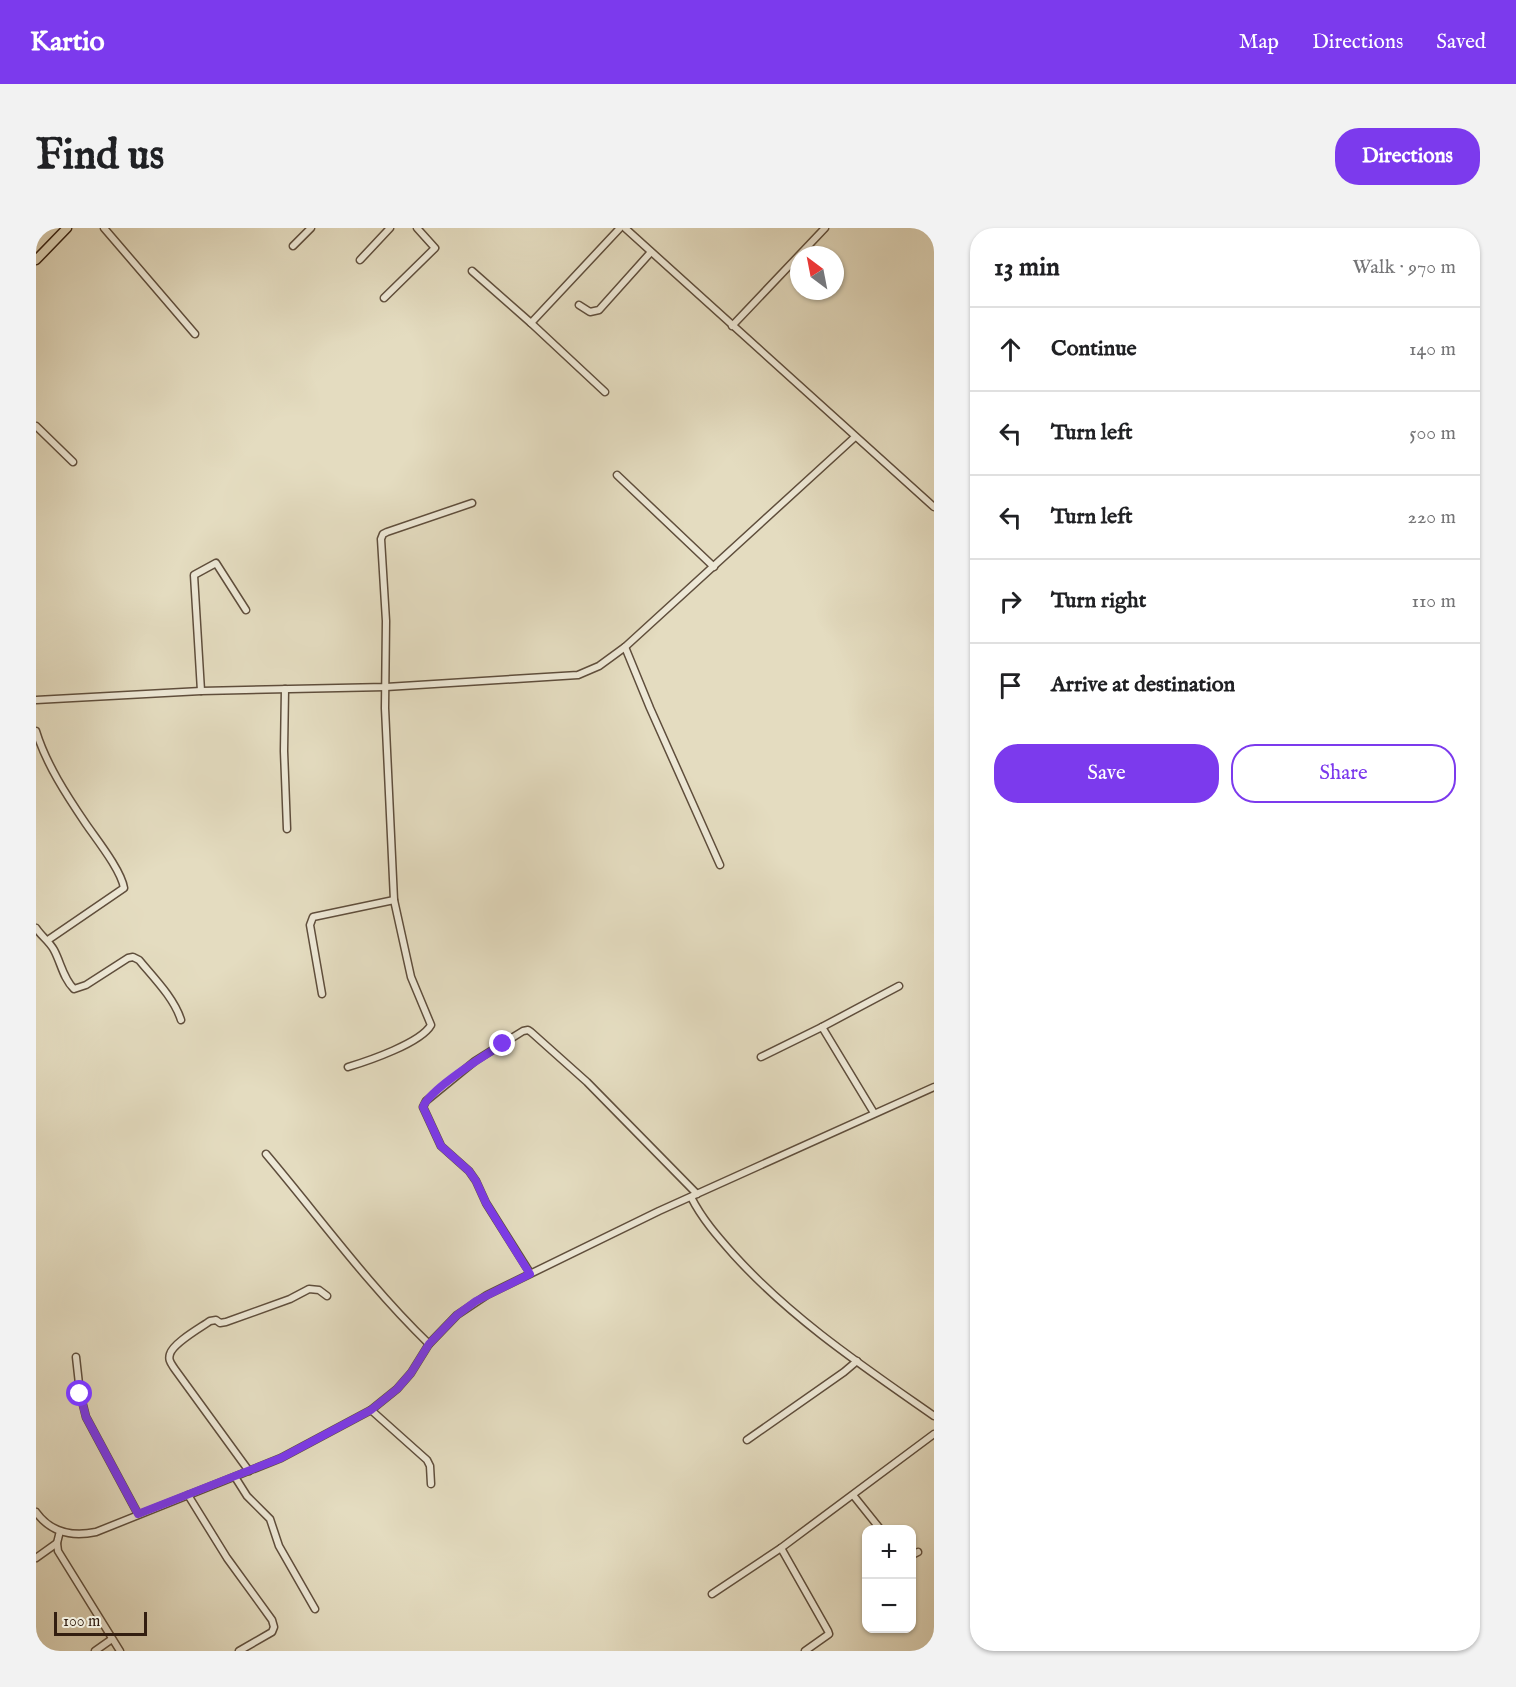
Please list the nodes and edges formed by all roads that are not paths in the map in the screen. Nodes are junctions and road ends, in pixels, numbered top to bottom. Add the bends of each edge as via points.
1 (67, 228) edge
2 (104, 228) edge
3 (311, 228) edge
4 (390, 228) edge
5 (417, 228) edge
6 (620, 228) edge
7 (625, 228) edge
8 (825, 228) edge
9 (293, 246) dead end
10 (651, 252) junction
11 (36, 260) edge
12 (360, 260) dead end
13 (472, 271) dead end
14 (384, 298) dead end
15 (579, 305) dead end
16 (531, 323) junction
17 (732, 326) junction
18 (195, 334) dead end
19 (605, 392) dead end
20 (36, 426) edge
21 (855, 436) junction
22 (73, 462) dead end
23 (616, 475) dead end
24 (472, 503) dead end
25 (934, 507) edge
26 (714, 567) junction
27 (246, 610) dead end
28 (625, 647) junction
29 (386, 687) junction
30 (285, 688) junction
31 (201, 691) junction
32 (36, 700) edge
33 (36, 731) edge
34 (287, 829) dead end
35 (720, 865) dead end
36 (394, 900) junction
37 (36, 928) edge
38 (48, 940) junction
39 (899, 986) dead end
40 (322, 994) dead end
41 (181, 1020) dead end
42 (822, 1027) junction
43 (761, 1057) dead end
44 (348, 1067) dead end
45 (934, 1087) edge
46 (874, 1113) junction
47 (266, 1154) dead end
48 (694, 1195) junction
49 (530, 1274) junction
50 (327, 1296) dead end
51 (429, 1344) junction
52 (76, 1357) dead end
53 (857, 1361) junction
54 (371, 1410) junction
55 (934, 1416) edge
56 (934, 1434) edge
57 (747, 1440) dead end
58 (249, 1471) junction
59 (236, 1477) junction
60 (431, 1484) dead end
61 (853, 1495) junction
62 (188, 1496) junction
63 (36, 1512) edge
64 (138, 1514) junction
65 (877, 1525) edge
66 (60, 1532) junction
67 (57, 1543) junction
68 (781, 1548) junction
69 (36, 1558) edge
70 (712, 1594) dead end
71 (315, 1610) dead end
72 (112, 1639) junction
73 (95, 1651) edge
74 (120, 1651) edge
75 (239, 1651) edge
76 (805, 1651) edge

1 - 11 main road
2 - 18 street
3 - 9 street
4 - 12 street
5 - 14 street via 435,248
6 - 16 street
7 - 10 street
8 - 17 street
10 - 15 street via 600,310 590,312
10 - 17 street
13 - 16 street
16 - 19 street
17 - 21 street
20 - 22 street
21 - 25 street
21 - 26 street
23 - 26 street
24 - 29 street via 382,534
26 - 28 street
27 - 31 street via 216,563 194,575
28 - 29 street via 599,666 578,675
28 - 35 street
29 - 30 street
29 - 36 street
30 - 31 street
30 - 34 street
31 - 32 street
33 - 38 street via 55,773 124,888
36 - 40 street via 313,917 310,925
36 - 44 street via 411,977 431,1025 416,1039
37 - 38 street
38 - 41 street via 74,989 128,958 136,958 173,1003
39 - 42 street
42 - 43 street
42 - 46 street
45 - 46 street
46 - 48 street
47 - 51 street via 375,1287
48 - 49 street
48 - 49 street via 587,1082 531,1032 523,1031 468,1066 423,1107 441,1146 476,1181
48 - 53 street via 703,1218 766,1289
49 - 51 street via 457,1315
50 - 58 street via 309,1289 226,1322 210,1321 179,1342 170,1355 174,1368
51 - 54 street via 397,1389
52 - 64 street via 86,1417
53 - 55 street
53 - 57 street
54 - 58 street
54 - 60 street via 427,1460
56 - 61 street
58 - 59 street
59 - 62 street
59 - 71 street via 247,1496 270,1519 279,1546
61 - 65 street
61 - 68 street
62 - 64 street
62 - 75 street via 272,1620 272,1632
63 - 66 street
64 - 66 street via 82,1535
66 - 67 street
67 - 69 street
67 - 72 street via 58,1551
68 - 70 street
68 - 76 street via 829,1634
72 - 73 street
72 - 74 street

